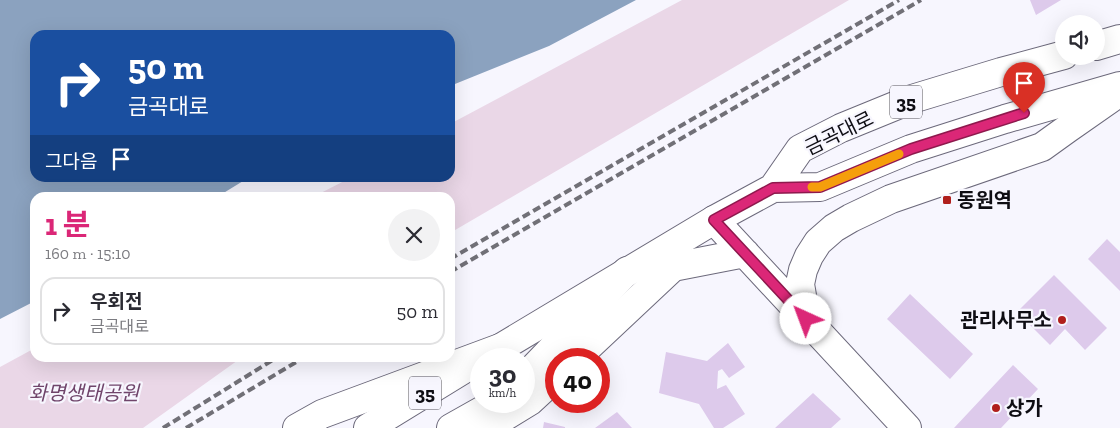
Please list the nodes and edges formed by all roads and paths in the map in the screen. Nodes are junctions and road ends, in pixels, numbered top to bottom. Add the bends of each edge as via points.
1 (1120, 39) edge
2 (1105, 43) edge
3 (1055, 57) edge
4 (1120, 86) edge
5 (1120, 92) edge
6 (773, 188) junction
7 (705, 225) junction
8 (745, 253) junction
9 (673, 267) junction
10 (627, 271) junction
11 (806, 319) junction
12 (499, 348) edge
13 (588, 348) edge
14 (470, 361) edge
15 (470, 365) edge
16 (535, 367) edge
17 (545, 387) edge
18 (478, 413) edge
19 (297, 428) edge
20 (368, 428) edge
21 (452, 428) edge
22 (486, 428) edge
23 (908, 428) edge

1 - 2 main road
3 - 6 main road, 금곡대로 / 35 via 912,99 841,128 800,149
4 - 6 main road, 금곡대로 / 35 via 1005,118 911,149 820,187
5 - 11 main road via 1042,147 892,199 834,228 818,242 803,270 800,284
6 - 7 main road, 금곡대로 / 35
7 - 8 main road
7 - 9 main road, 금곡대로
7 - 10 main road, 금곡대로 / 35
8 - 9 main road
8 - 11 main road
9 - 13 main road, 금곡대로
10 - 12 main road, 금곡대로 / 35
10 - 16 main road
11 - 23 main road
14 - 19 main road via 322,414
15 - 20 main road, 금곡대로 / 35
17 - 22 main road via 530,401
18 - 21 main road

